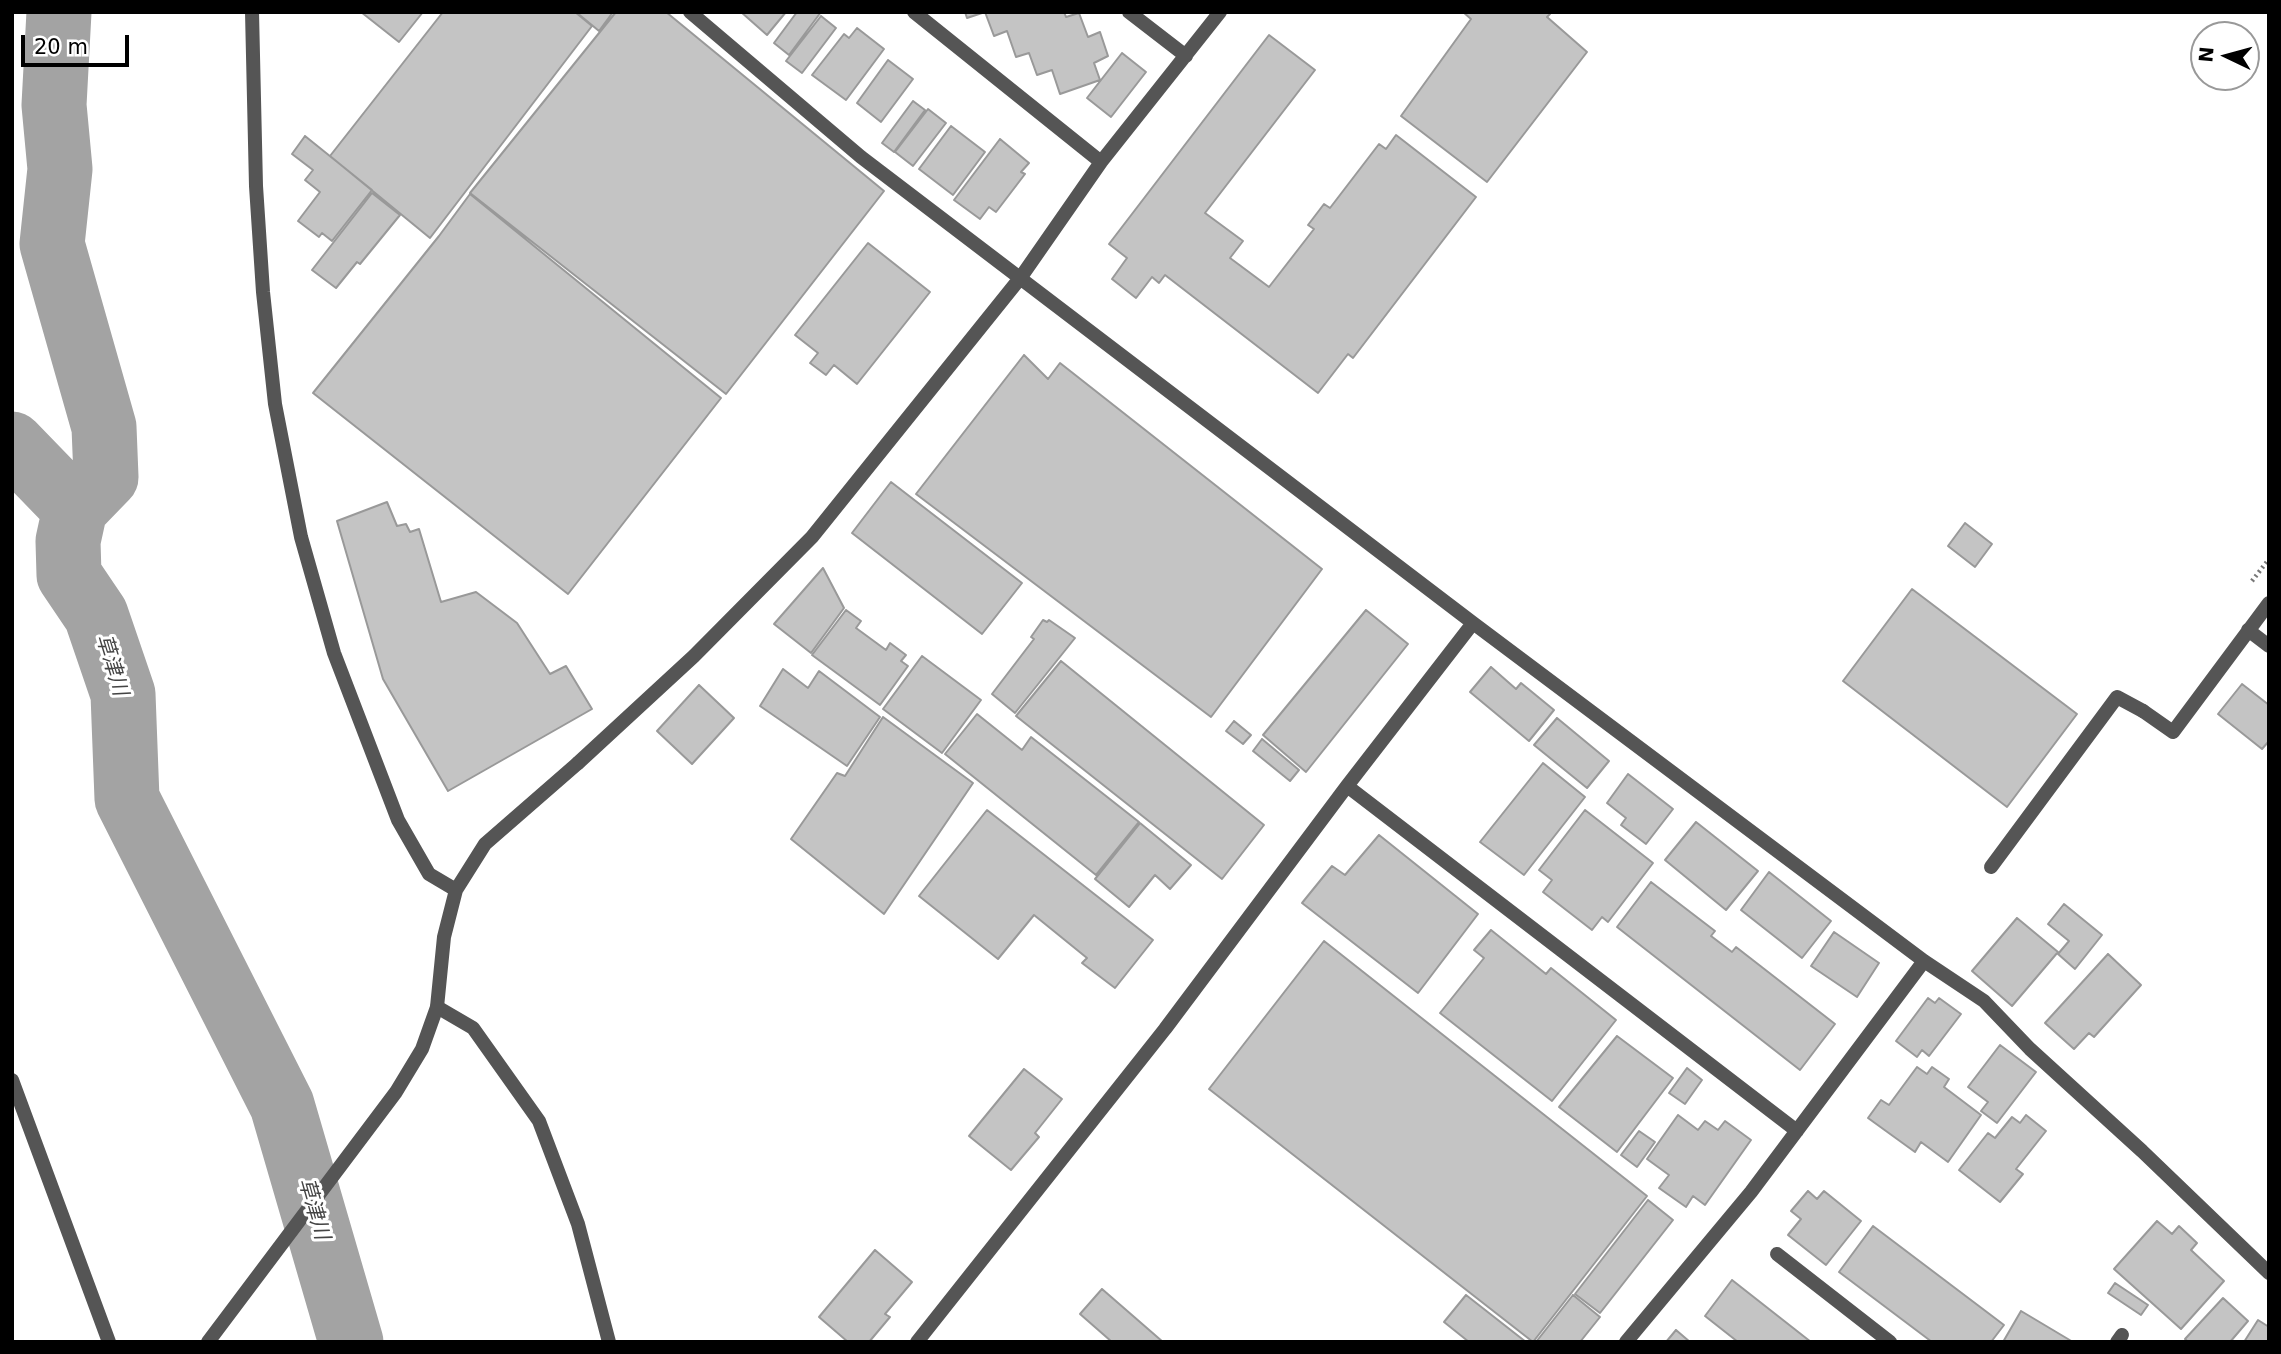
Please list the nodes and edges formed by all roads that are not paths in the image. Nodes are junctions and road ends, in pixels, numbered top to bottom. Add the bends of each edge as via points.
1 (252, 12) edge
2 (690, 12) edge
3 (914, 12) edge
4 (1129, 12) edge
5 (1220, 12) edge
6 (1186, 56) junction
7 (1101, 162) junction
8 (1021, 277) junction
9 (2269, 603) edge
10 (1473, 623) junction
11 (2248, 630) junction
12 (2269, 646) edge
13 (1347, 786) junction
14 (1991, 867) dead end
15 (456, 890) junction
16 (1924, 961) junction
17 (437, 1007) junction
18 (12, 1080) edge
19 (1797, 1131) junction
20 (1777, 1254) dead end
21 (2269, 1273) edge
22 (109, 1342) edge
23 (208, 1342) edge
24 (609, 1342) edge
25 (917, 1342) edge
26 (1626, 1342) edge
27 (1890, 1342) edge

1 - 15 street via 263,292 275,404 301,537 334,653 398,820 429,874
2 - 8 street via 861,157
3 - 7 street
4 - 6 street
5 - 6 street
6 - 7 street
7 - 8 street
8 - 10 street
8 - 15 street via 812,537 694,656 485,844
9 - 11 street
10 - 13 street
10 - 16 street
11 - 12 street
11 - 14 street via 2173,732 2117,697
13 - 19 street
13 - 25 street via 1165,1029
15 - 17 street via 444,937
16 - 19 street
16 - 21 street via 1984,1001
17 - 23 street via 422,1049 396,1092
17 - 24 street via 473,1028 539,1121 578,1224
18 - 22 street
19 - 26 street
20 - 27 street

